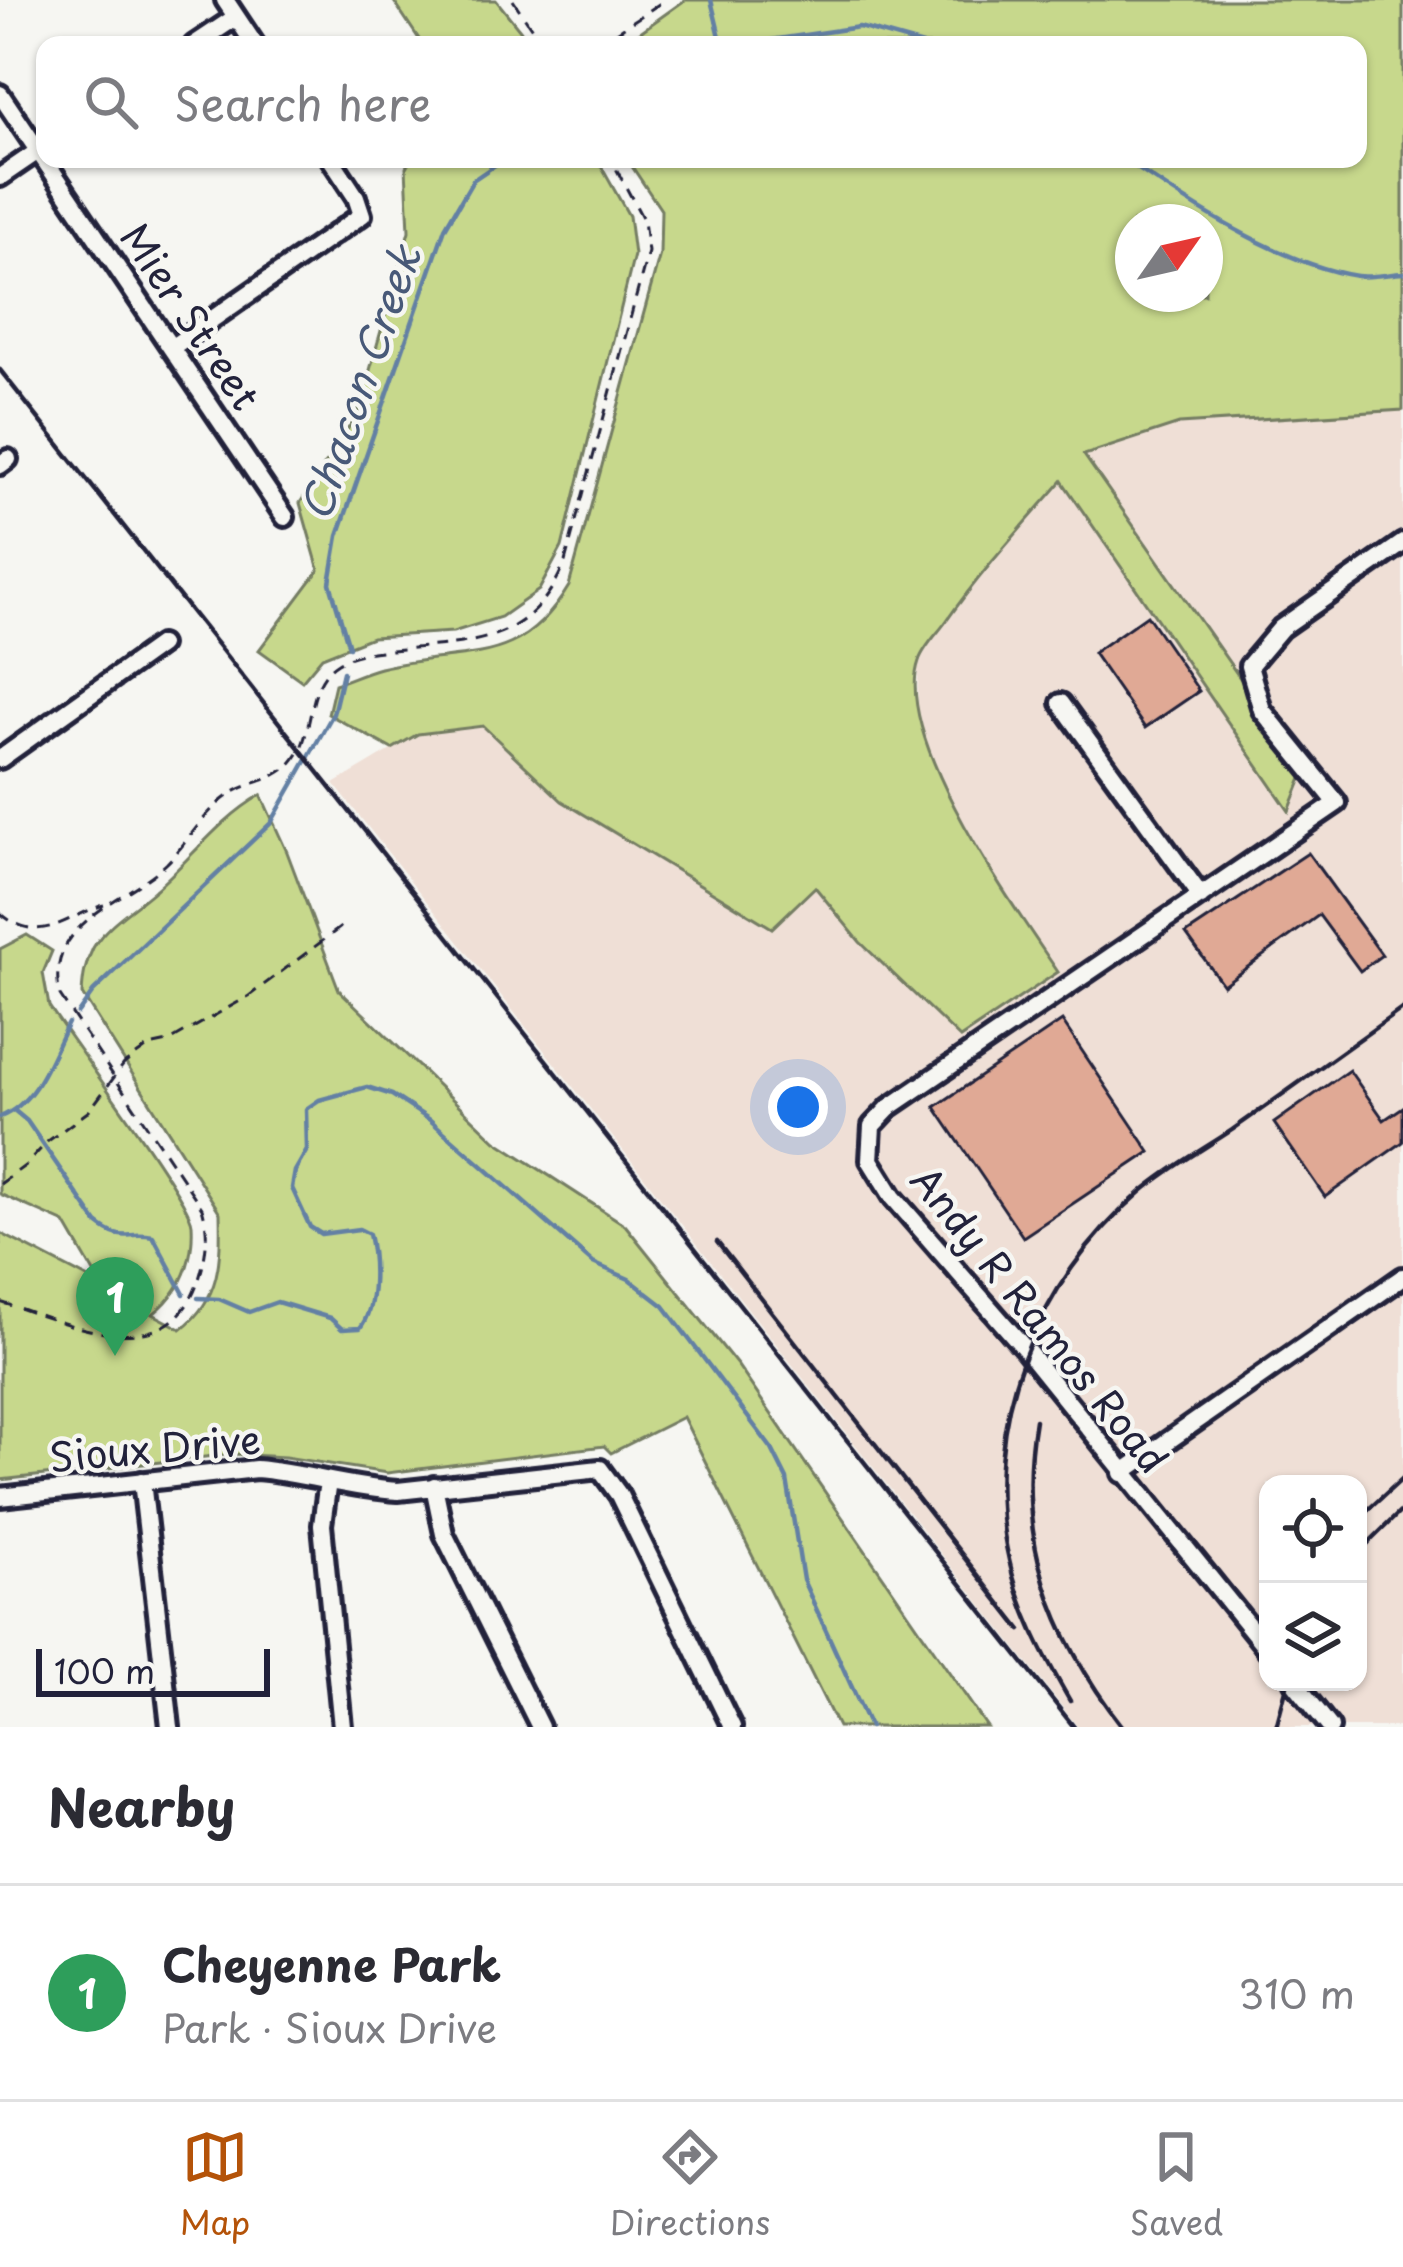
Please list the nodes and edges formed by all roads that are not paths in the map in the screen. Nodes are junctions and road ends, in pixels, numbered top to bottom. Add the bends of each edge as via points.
1 (225, 0) edge
2 (236, 16) junction
3 (207, 36) edge
4 (249, 36) edge
5 (0, 94) edge
6 (36, 141) edge
7 (36, 153) edge
8 (54, 168) edge
9 (337, 168) edge
10 (0, 177) edge
11 (172, 348) junction
12 (285, 517) dead end
13 (1403, 543) edge
14 (160, 645) dead end
15 (1061, 703) dead end
16 (0, 759) edge
17 (1201, 896) junction
18 (1403, 1277) edge
19 (1122, 1473) junction
20 (142, 1481) junction
21 (328, 1481) junction
22 (434, 1486) junction
23 (0, 1497) edge
24 (1259, 1639) edge
25 (1301, 1691) edge
26 (170, 1727) edge
27 (342, 1727) edge
28 (540, 1727) edge
29 (732, 1727) edge
30 (1330, 1727) edge

1 - 2 street
2 - 3 street
2 - 4 street
5 - 6 street, Mier Street
7 - 10 street
8 - 11 street, Mier Street
9 - 11 street via 362,215
11 - 12 street, Mier Street
13 - 17 street, Andy R Ramos Road via 1281,628 1249,666 1262,710 1337,803
14 - 16 street
15 - 17 street
17 - 19 street, Andy R Ramos Road via 872,1126 869,1160 893,1197
18 - 19 street
19 - 24 street, Andy R Ramos Road
20 - 21 street, Sioux Drive via 256,1469
20 - 23 street, Sioux Drive
20 - 26 street
21 - 22 street, Sioux Drive via 398,1491
21 - 27 street via 322,1525
22 - 28 street via 443,1534
22 - 29 street, Sioux Drive via 600,1469
25 - 30 street

